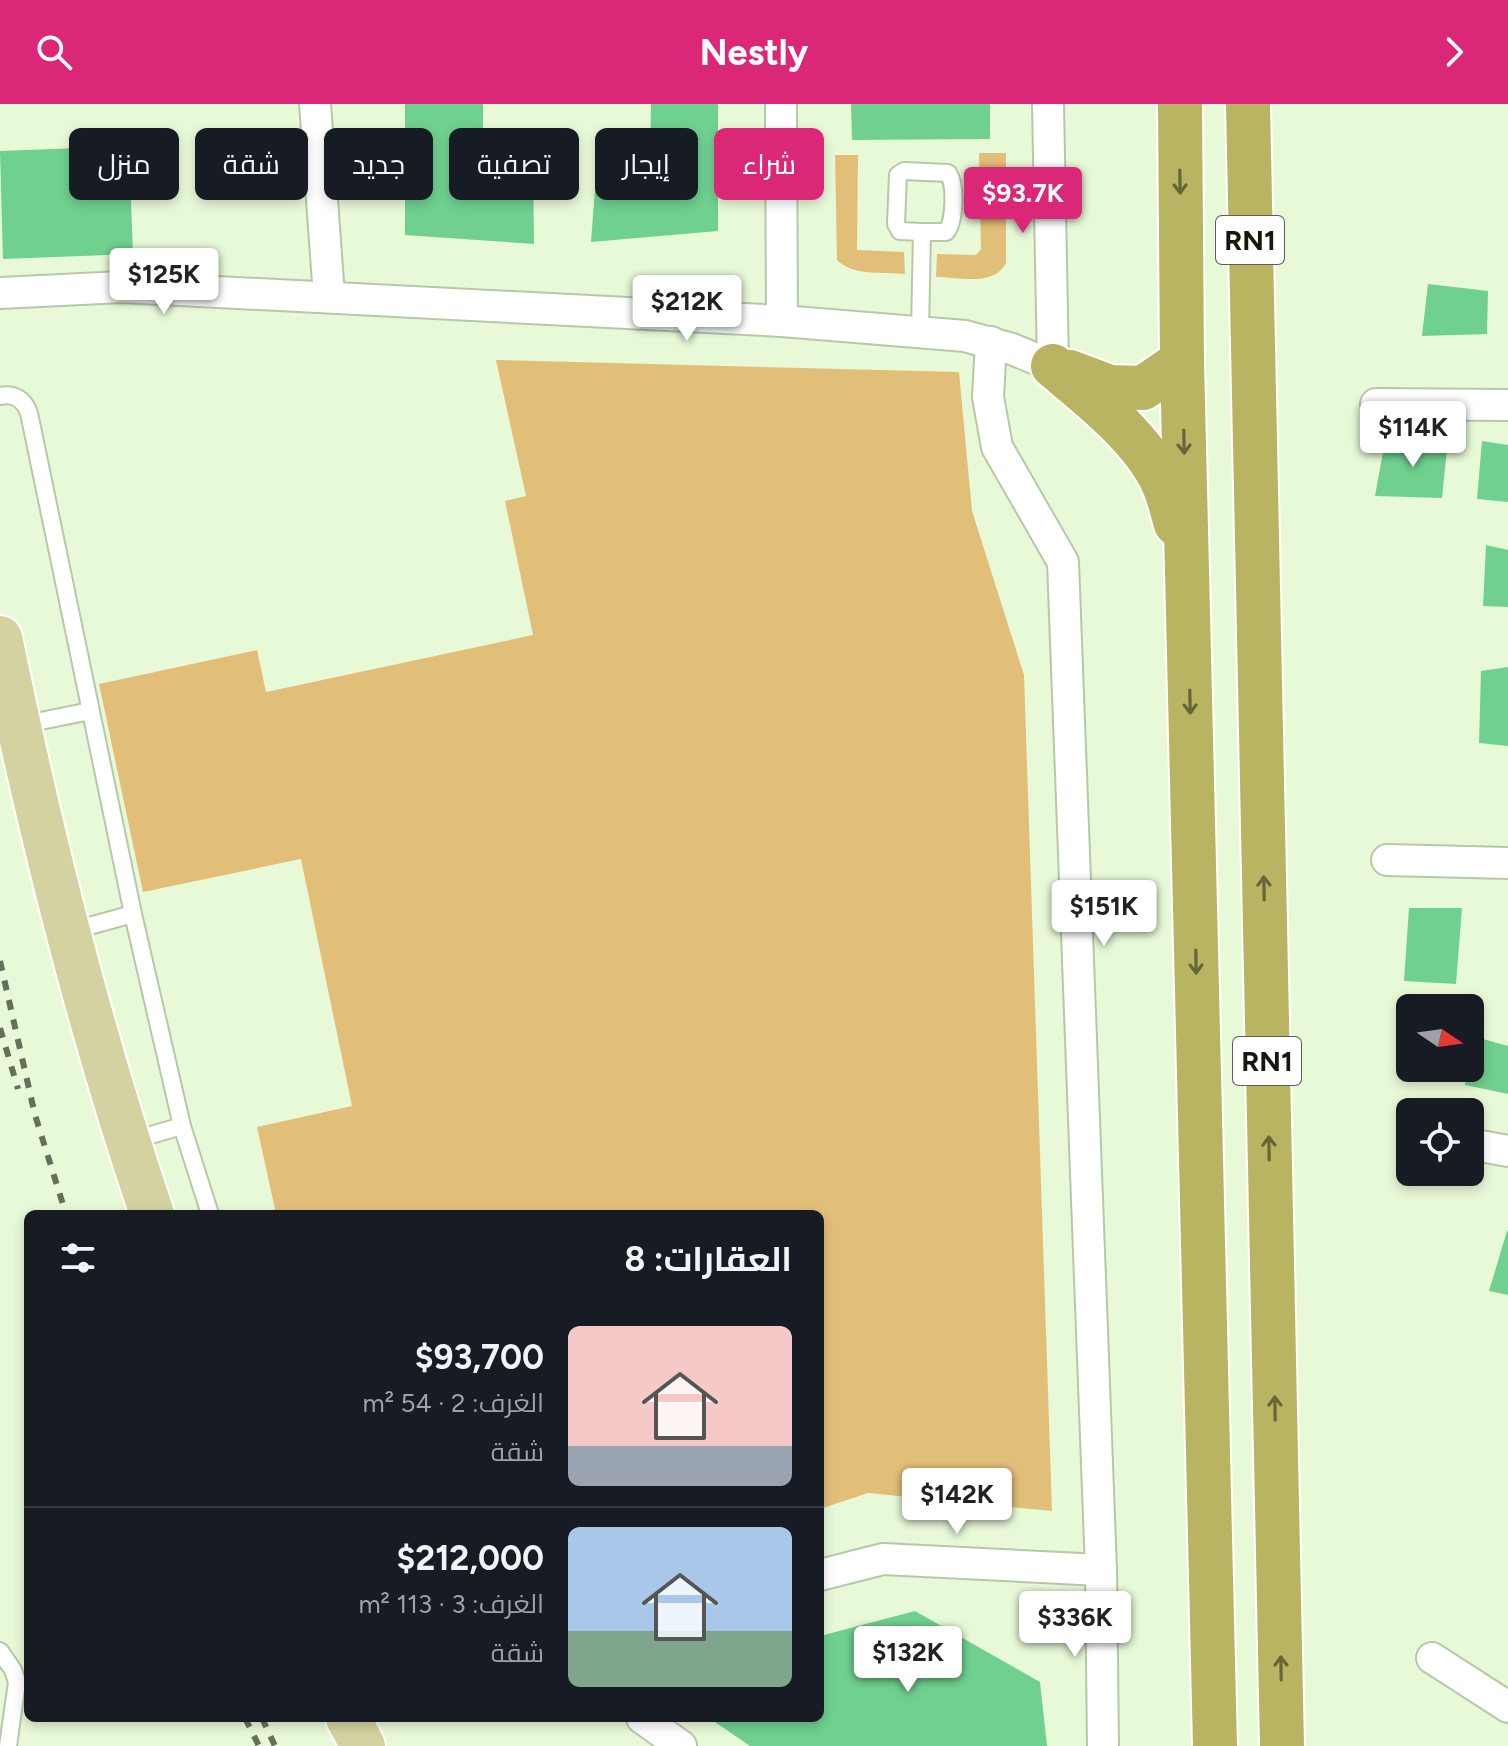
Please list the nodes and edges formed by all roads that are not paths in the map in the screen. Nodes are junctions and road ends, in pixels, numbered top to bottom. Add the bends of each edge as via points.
1 (315, 104) edge
2 (781, 104) edge
3 (1048, 104) edge
4 (1180, 104) edge
5 (1248, 104) edge
6 (1273, 104) edge
7 (922, 232) junction
8 (0, 293) edge
9 (329, 296) junction
10 (782, 321) junction
11 (920, 332) junction
12 (991, 342) junction
13 (1182, 361) junction
14 (1053, 366) junction
15 (1252, 376) junction
16 (0, 396) edge
17 (1376, 404) dead end
18 (1508, 405) edge
19 (1186, 557) junction
20 (0, 638) edge
21 (90, 711) junction
22 (18, 725) junction
23 (1387, 860) dead end
24 (1508, 863) edge
25 (133, 914) junction
26 (67, 931) junction
27 (182, 1126) junction
28 (127, 1142) junction
29 (1484, 1147) edge
30 (1508, 1151) edge
31 (151, 1210) edge
32 (209, 1210) edge
33 (1101, 1570) junction
34 (824, 1574) edge
35 (0, 1651) edge
36 (1432, 1658) dead end
37 (1508, 1707) edge
38 (648, 1722) edge
39 (8, 1746) edge
40 (681, 1746) edge
41 (1103, 1746) edge
42 (1215, 1746) edge
43 (1282, 1746) edge

1 - 9 street
2 - 10 street
3 - 14 street
4 -> 13 highway, RN1
5 - 15 highway, RN1
6 - 15 highway via 1265,298
7 - 7 lane via 946,232 951,225 953,180 948,173 898,175 896,224 900,231
7 - 11 lane
8 - 9 street via 122,287
9 - 10 street
10 - 11 street
11 - 12 street
12 - 14 street
12 - 33 street via 988,397 997,447 1063,562
13 - 14 highway via 1143,388 1110,387
13 -> 19 highway, RN1
14 - 19 highway via 1110,414 1163,481
43 -> 15 highway, RN1
16 - 21 lane via 17,397 29,413
17 - 18 street
19 -> 42 highway, RN1
20 - 22 main road
21 - 22 lane
21 - 25 lane
22 - 26 main road
23 - 24 street
25 - 26 lane
25 - 27 lane
26 - 28 main road
27 - 28 lane
27 - 32 lane
28 - 31 main road
29 - 30 street
33 - 34 street via 883,1559
33 - 41 street
35 - 39 lane via 17,1682
36 - 37 street
38 - 40 street

